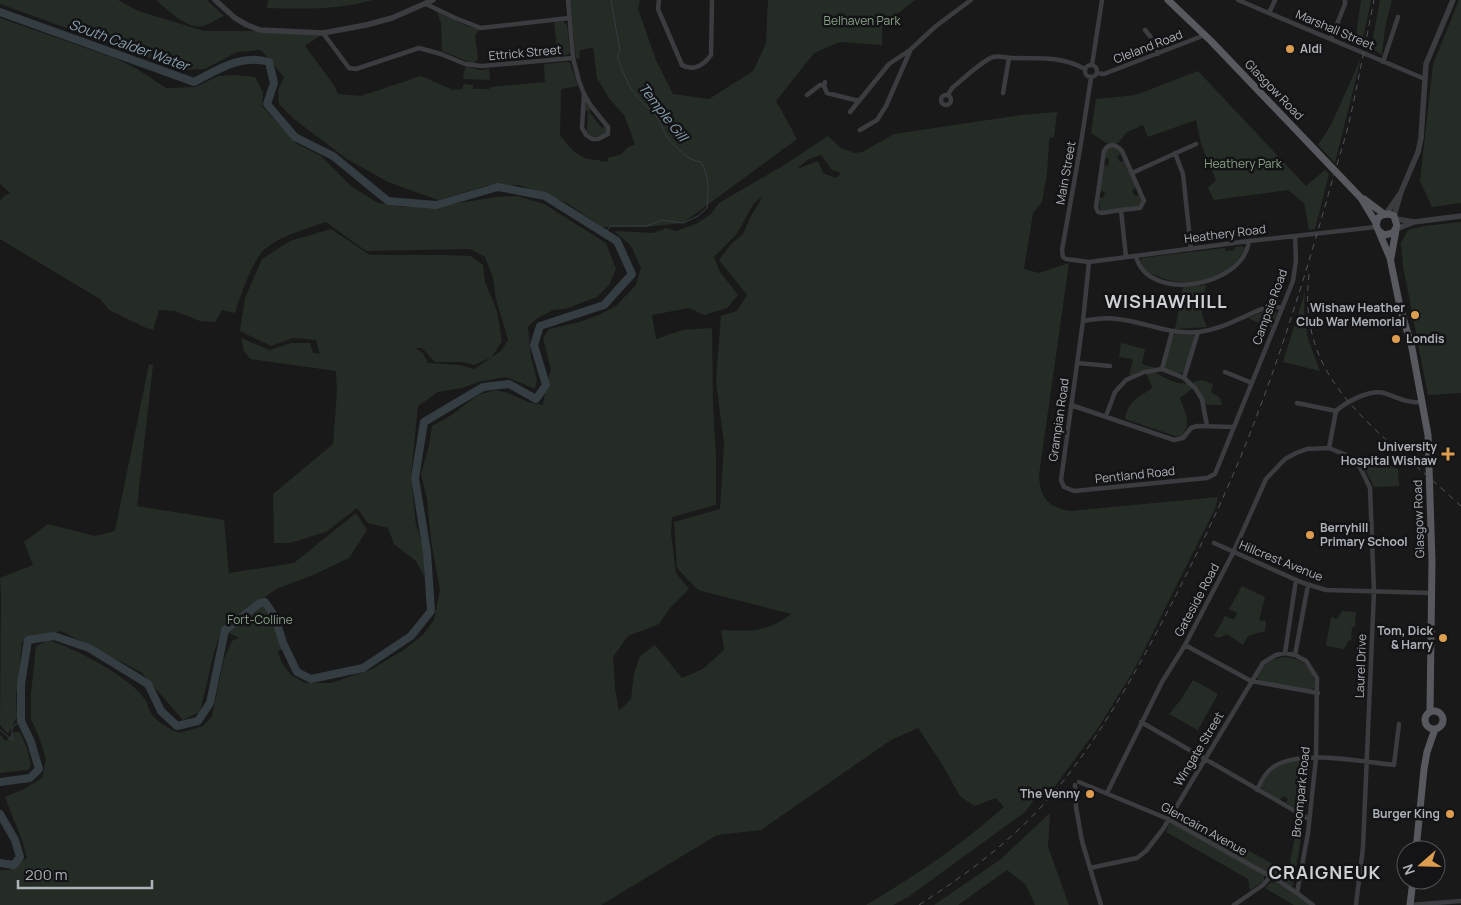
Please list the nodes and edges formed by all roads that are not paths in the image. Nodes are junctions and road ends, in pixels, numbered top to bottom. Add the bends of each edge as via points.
1 (215, 0) edge
2 (433, 0) edge
3 (568, 0) edge
4 (660, 0) edge
5 (712, 0) edge
6 (971, 0) edge
7 (1102, 0) edge
8 (1168, 0) edge
9 (1238, 0) edge
10 (1275, 0) edge
11 (1345, 0) edge
12 (1453, 0) edge
13 (426, 4) junction
14 (1269, 13) junction
15 (1398, 17) dead end
16 (569, 18) junction
17 (1145, 30) dead end
18 (323, 33) junction
19 (1205, 35) junction
20 (1330, 39) junction
21 (910, 50) junction
22 (1158, 54) junction
23 (573, 58) junction
24 (1009, 58) junction
25 (1383, 62) junction
26 (1092, 65) junction
27 (1085, 69) junction
28 (1097, 73) junction
29 (1090, 78) junction
30 (1425, 78) junction
31 (1003, 93) dead end
32 (584, 94) junction
33 (807, 95) dead end
34 (948, 95) dead end
35 (859, 101) junction
36 (850, 112) dead end
37 (860, 130) dead end
38 (1196, 144) dead end
39 (1175, 153) junction
40 (1132, 173) junction
41 (1401, 192) junction
42 (1361, 198) junction
43 (1121, 210) junction
44 (1385, 214) junction
45 (1461, 216) edge
46 (1395, 218) junction
47 (1414, 222) junction
48 (1377, 227) junction
49 (1396, 229) junction
50 (1294, 236) junction
51 (1249, 241) junction
52 (1191, 249) junction
53 (1136, 256) junction
54 (1126, 257) junction
55 (1390, 258) junction
56 (1076, 262) joint
57 (1089, 262) junction
58 (1282, 308) junction
59 (1083, 321) junction
60 (1172, 332) junction
61 (1198, 332) junction
62 (1077, 363) junction
63 (1110, 366) dead end
64 (1162, 369) junction
65 (1225, 372) dead end
66 (1184, 378) junction
67 (1252, 383) junction
68 (1423, 402) junction
69 (1297, 403) dead end
70 (1071, 404) junction
71 (1336, 411) junction
72 (1106, 416) junction
73 (1207, 426) junction
74 (1234, 427) junction
75 (1329, 448) junction
76 (1215, 474) joint
77 (1061, 480) joint
78 (1214, 543) dead end
79 (1233, 553) junction
80 (1296, 580) junction
81 (1308, 585) junction
82 (1374, 592) junction
83 (1432, 593) junction
84 (1185, 645) junction
85 (1285, 653) junction
86 (1295, 655) junction
87 (1251, 681) junction
88 (1318, 694) junction
89 (1433, 711) junction
90 (1141, 722) junction
91 (1399, 724) dead end
92 (1433, 729) junction
93 (1316, 758) junction
94 (1204, 760) junction
95 (1367, 761) junction
96 (1257, 790) junction
97 (1107, 793) junction
98 (1168, 819) junction
99 (1309, 819) junction
100 (1417, 840) edge
101 (1090, 868) junction
102 (1270, 878) junction
103 (1412, 890) edge
104 (1297, 893) junction
105 (1461, 901) edge
106 (1101, 905) edge
107 (1234, 905) edge
108 (1313, 905) edge
109 (1356, 905) edge
110 (1410, 905) edge

1 - 18 street via 235,18 260,30
2 - 13 street
3 - 16 street
4 - 5 street via 658,9 682,66 687,68 698,67 711,55
6 - 21 street
7 - 26 street
8 - 19 main road, Glasgow Road
9 - 14 street, Marshall Street
10 - 14 street
11 - 20 street
12 - 30 street via 1426,64
13 - 16 street via 482,28
13 - 18 street via 366,26
14 - 20 street, Marshall Street
15 - 25 street
16 - 23 street
17 - 22 street
18 - 23 street, Ettrick Street via 349,68 356,69 419,48 465,64 482,66
19 - 22 street, Cleland Road
19 - 42 main road, Glasgow Road
20 - 25 street, Marshall Street
21 - 35 street via 889,64
21 - 37 street via 886,106 877,120
22 - 28 street, Cleland Road via 1104,74
23 - 32 street
24 - 27 street via 1066,61
24 - 31 street
24 - 34 street via 990,58 952,88
25 - 30 street, Marshall Street
26 - 27 street
26 - 28 street
27 - 29 street
28 - 29 street
29 - 56 street, Main Street via 1062,253 1066,259
30 - 41 street via 1422,138 1414,166
32 - 32 street via 583,132 592,139 605,136 608,127
33 - 35 street via 824,83 830,94
35 - 36 street
38 - 39 street
39 - 40 street
39 - 52 street via 1182,174
40 - 43 street via 1143,205
40 - 43 street via 1119,147 1112,144 1106,147 1096,207 1102,213
41 - 44 street
41 - 46 street
42 - 44 main road, Glasgow Road
42 - 48 main road, Glasgow Road
43 - 54 street
44 - 46 main road
44 - 48 main road via 1380,216
45 - 47 street
46 - 47 street
46 - 49 main road
47 - 49 street
48 - 49 main road via 1387,235
48 - 50 street, Heathery Road
48 - 55 main road, Glasgow Road
49 - 55 main road, Glasgow Road
50 - 51 street, Heathery Road
50 - 58 street, Campsie Road via 1296,272
51 - 52 street, Heathery Road
51 - 53 street via 1248,251 1229,271 1210,281 1194,284 1170,283 1150,276 1140,268
52 - 53 street, Heathery Road
53 - 54 street, Heathery Road
54 - 57 street, Heathery Road
55 - 68 main road, Glasgow Road
56 - 57 street, Heathery Road
57 - 59 street, Grampian Road
58 - 61 street via 1264,308
58 - 67 street, Campsie Road
59 - 60 street via 1119,319
59 - 62 street, Grampian Road
60 - 61 street
60 - 64 street
61 - 66 street
62 - 63 street, Grampian Road
62 - 70 street, Grampian Road
64 - 66 street
64 - 72 street via 1126,380 1115,392
65 - 67 street
66 - 73 street via 1199,393
67 - 74 street, Campsie Road
68 - 71 street via 1404,401 1376,392 1365,394
68 - 83 main road, Glasgow Road via 1428,435
69 - 71 street
70 - 72 street
70 - 77 street, Grampian Road
71 - 75 street
72 - 73 street via 1174,440 1183,438 1191,428
73 - 74 street
74 - 76 street, Campsie Road
75 - 79 street, Gateside Road via 1296,453 1274,469 1266,479
75 - 82 street, Laurel Drive via 1346,455 1360,467 1370,488
76 - 77 street, Pentland Road via 1207,478 1074,491 1064,487
78 - 79 street, Hillcrest Avenue
79 - 80 street, Hillcrest Avenue
79 - 84 street, Gateside Road
80 - 81 street, Hillcrest Avenue
80 - 85 street
81 - 82 street, Hillcrest Avenue via 1326,590
81 - 86 street
82 - 83 street, Hillcrest Avenue
82 - 95 street, Laurel Drive
83 - 89 main road, Glasgow Road via 1429,693
84 - 87 street
84 - 90 street, Gateside Road
85 - 86 street
85 - 87 street, Wingate Street via 1262,663
86 - 88 street, Broompark Road via 1313,670
87 - 88 street
87 - 94 street, Wingate Street
88 - 93 street, Broompark Road
89 - 92 main road via 1424,720 1426,726
89 - 92 main road via 1441,714 1443,720 1440,727
90 - 94 street
90 - 97 street, Gateside Road
91 - 95 street via 1394,765
92 - 100 main road via 1424,769
93 - 95 street
93 - 96 street via 1299,758 1271,768
93 - 99 street, Broompark Road
94 - 96 street
94 - 98 street, Wingate Street
95 - 109 street, Laurel Drive via 1363,847
96 - 99 street
97 - 98 street, Glencairn Avenue
97 - 101 street, Glencairn Avenue via 1077,783 1076,807
98 - 101 street, Wingate Street via 1143,855
98 - 102 street, Glencairn Avenue
99 - 104 street, Broompark Road
101 - 106 street
102 - 104 street, Glencairn Avenue
102 - 107 street
103 - 110 main road
104 - 108 street, Glencairn Avenue
105 - 110 street

